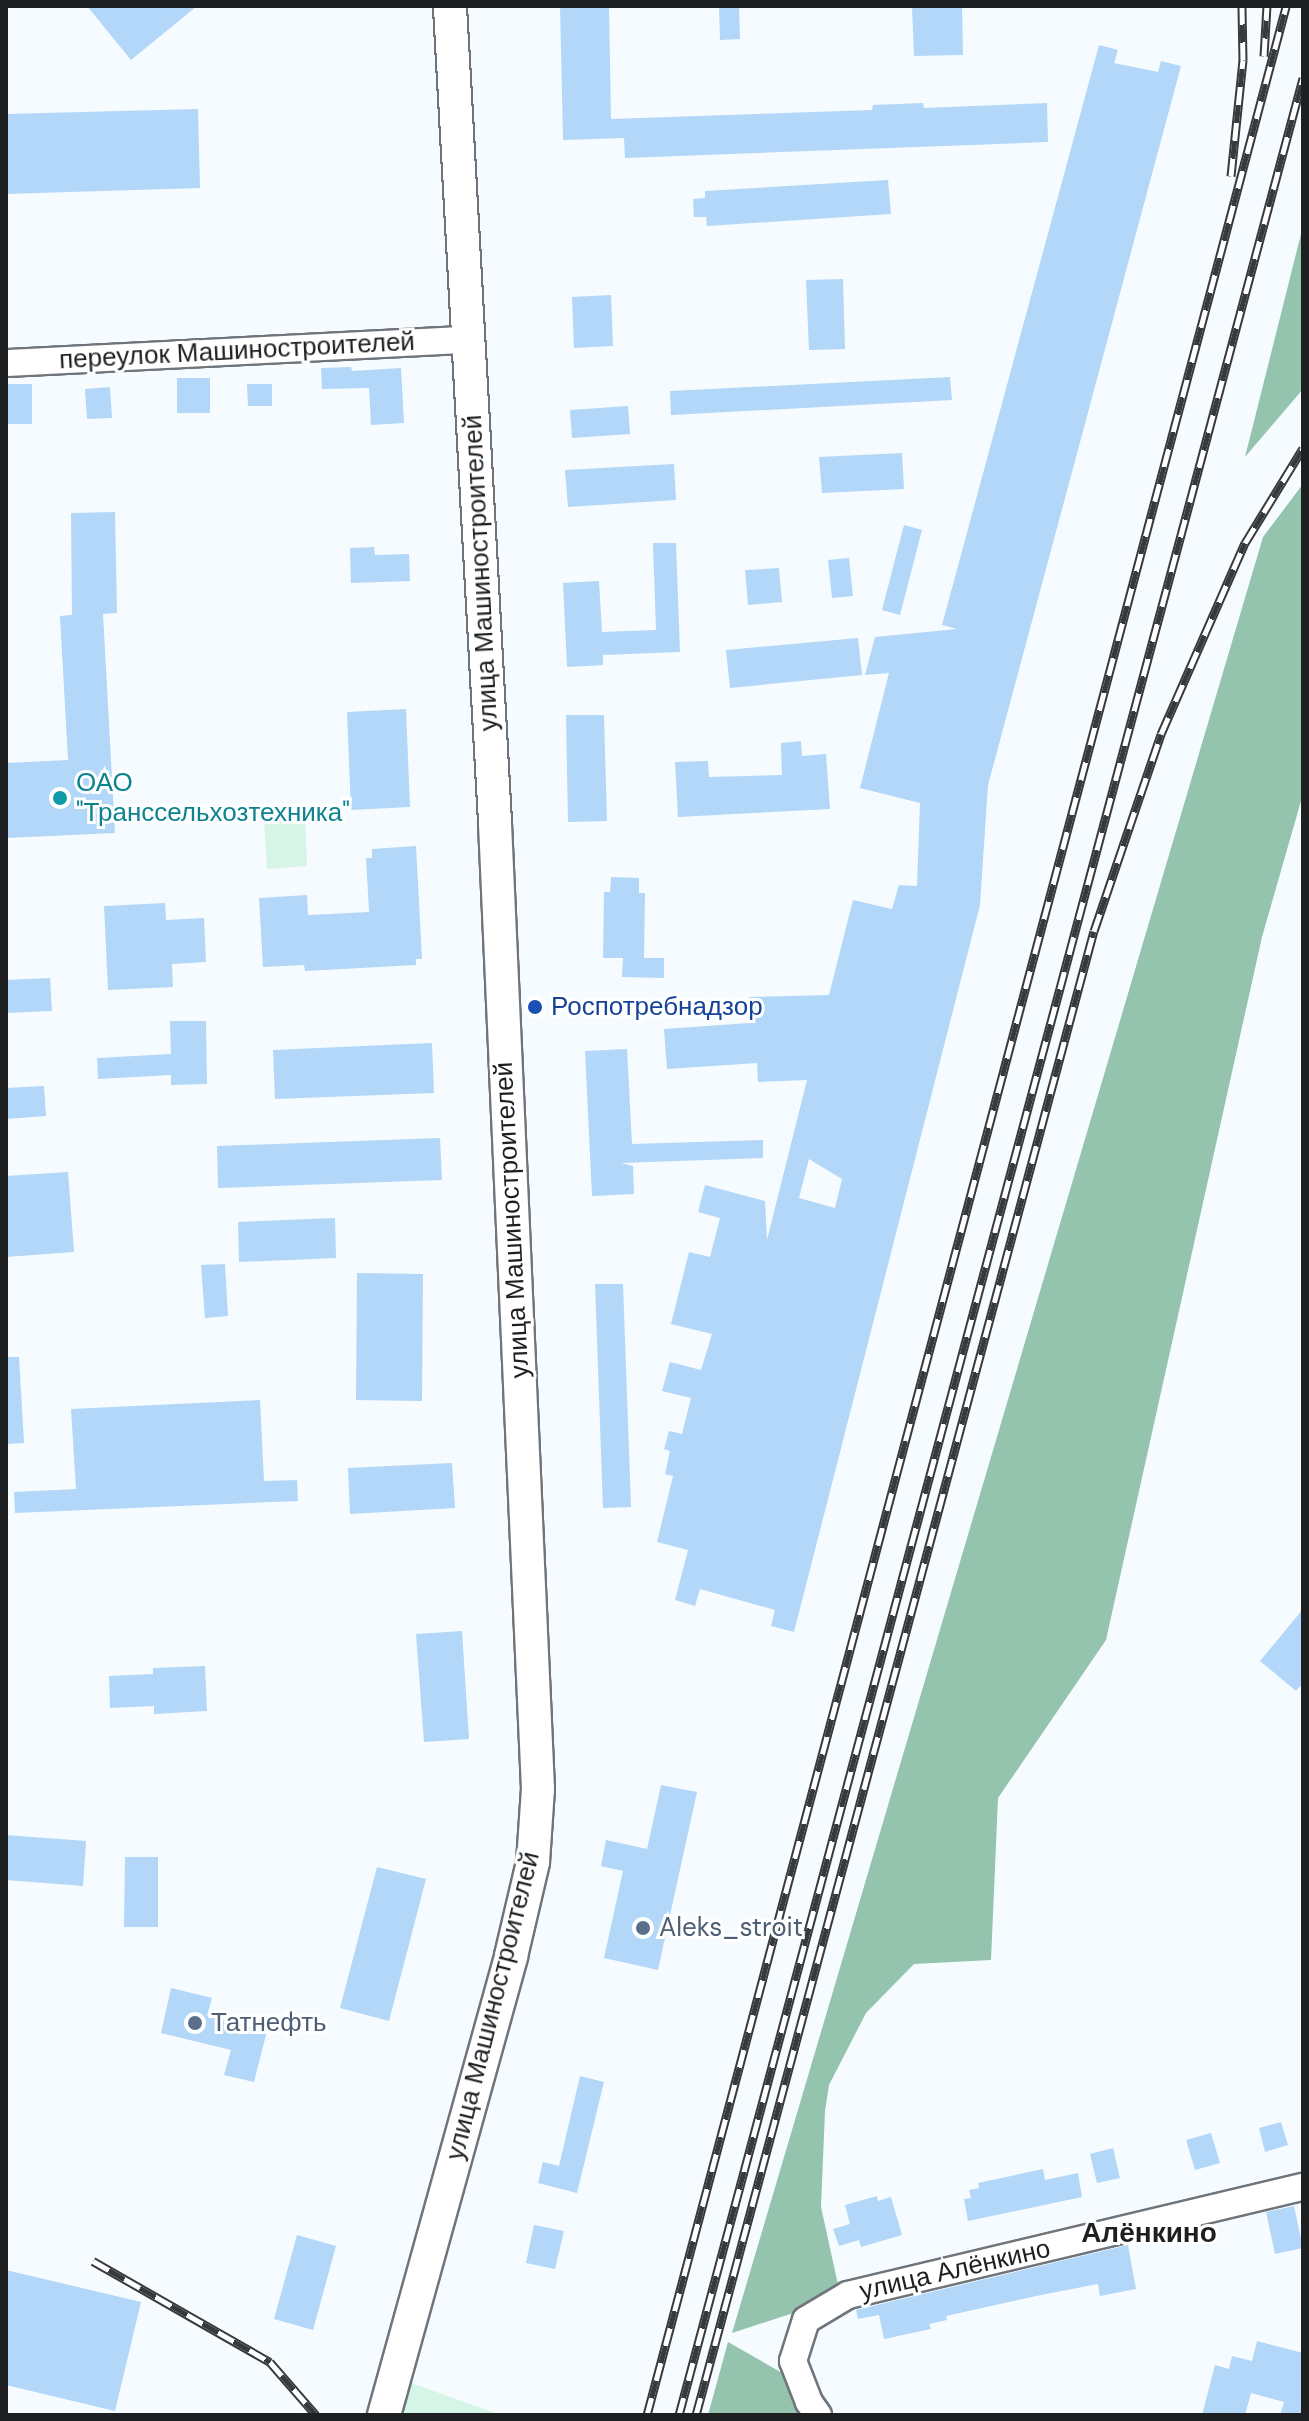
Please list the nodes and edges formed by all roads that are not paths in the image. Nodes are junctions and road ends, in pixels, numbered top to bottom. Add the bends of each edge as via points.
1 (450, 6) edge
2 (468, 340) junction
3 (6, 363) edge
4 (1303, 2187) edge
5 (384, 2415) edge
6 (818, 2415) edge

1 - 2 main road, улица Машиностроителей
2 - 3 street, переулок Машиностроителей
2 - 5 main road, улица Машиностроителей via 538,1789 533,1862 511,1956
4 - 6 street, улица Алёнкино via 848,2295 806,2320 793,2361

